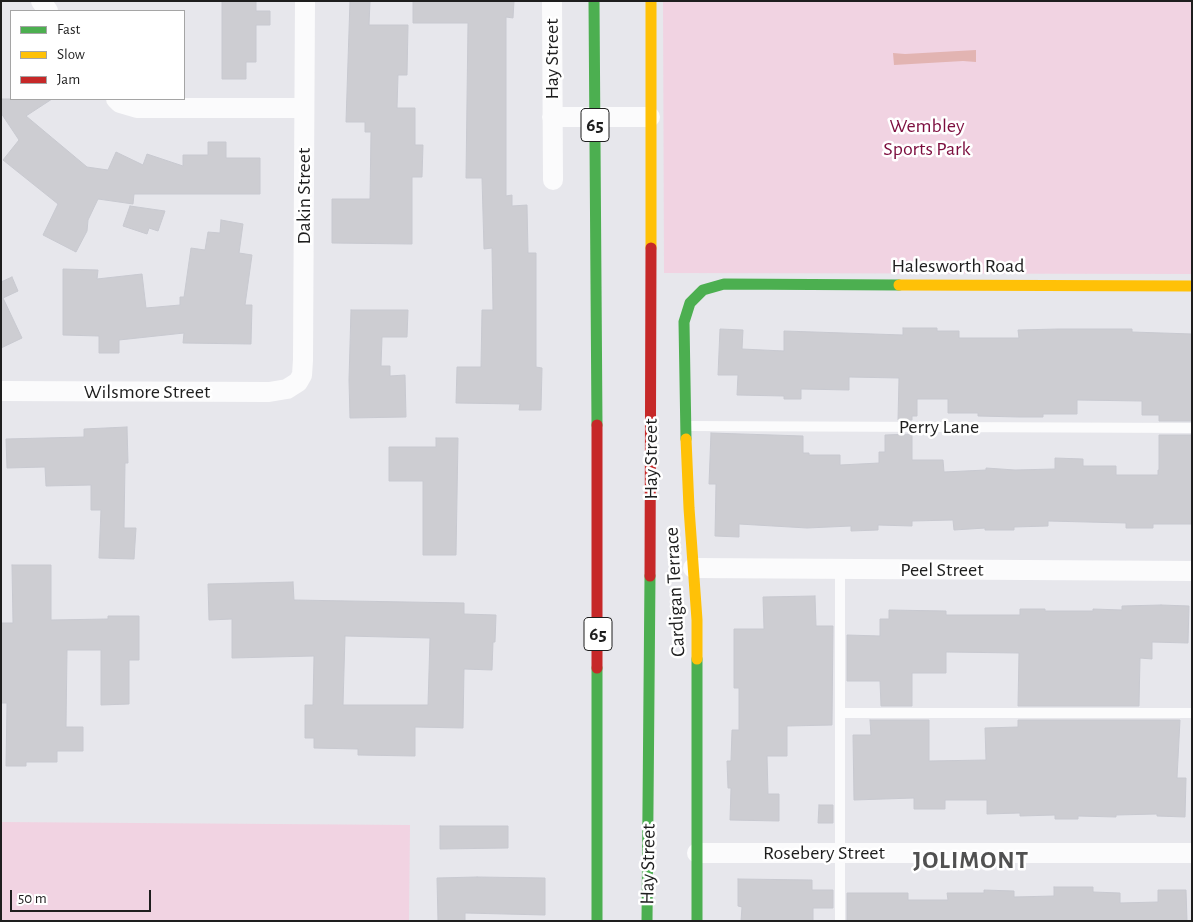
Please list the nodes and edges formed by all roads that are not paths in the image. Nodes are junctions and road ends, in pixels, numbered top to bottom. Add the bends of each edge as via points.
1 (305, 1) edge
2 (552, 1) edge
3 (594, 1) edge
4 (651, 1) edge
5 (117, 100) edge
6 (304, 108) junction
7 (650, 116) junction
8 (552, 117) junction
9 (595, 117) junction
10 (553, 180) dead end
11 (724, 284) joint
12 (1192, 286) edge
13 (292, 387) joint
14 (1, 391) edge
15 (686, 426) junction
16 (1192, 428) edge
17 (693, 568) junction
18 (840, 569) junction
19 (1192, 571) edge
20 (840, 713) junction
21 (1192, 713) edge
22 (697, 853) junction
23 (840, 853) junction
24 (1192, 853) edge
25 (597, 921) edge
26 (647, 921) edge
27 (697, 921) edge
28 (840, 921) edge

1 - 6 street, Dakin Street
2 - 8 street, Hay Street
3 - 9 main road, 65
4 - 7 main road, Hay Street
5 - 6 street via 137,108
6 - 13 street, Dakin Street via 304,360 300,379
7 - 9 street, Hay Street
7 - 26 main road, Hay Street
8 - 9 street, Hay Street
8 - 10 street, Hay Street
9 - 25 main road, 65
11 - 12 main road, Halesworth Road
11 - 15 main road, Cardigan Terrace via 703,290 690,303 684,322
13 - 14 street, Wilsmore Street via 269,392
15 - 16 lane, Perry Lane
15 - 17 main road, Cardigan Terrace
17 - 18 street, Peel Street
17 - 22 main road, Cardigan Terrace via 697,629
18 - 19 street, Peel Street
18 - 20 lane
20 - 21 lane
20 - 23 lane
22 - 23 street, Rosebery Street
22 - 27 main road, Cardigan Terrace
23 - 24 street, Rosebery Street
23 - 28 lane

